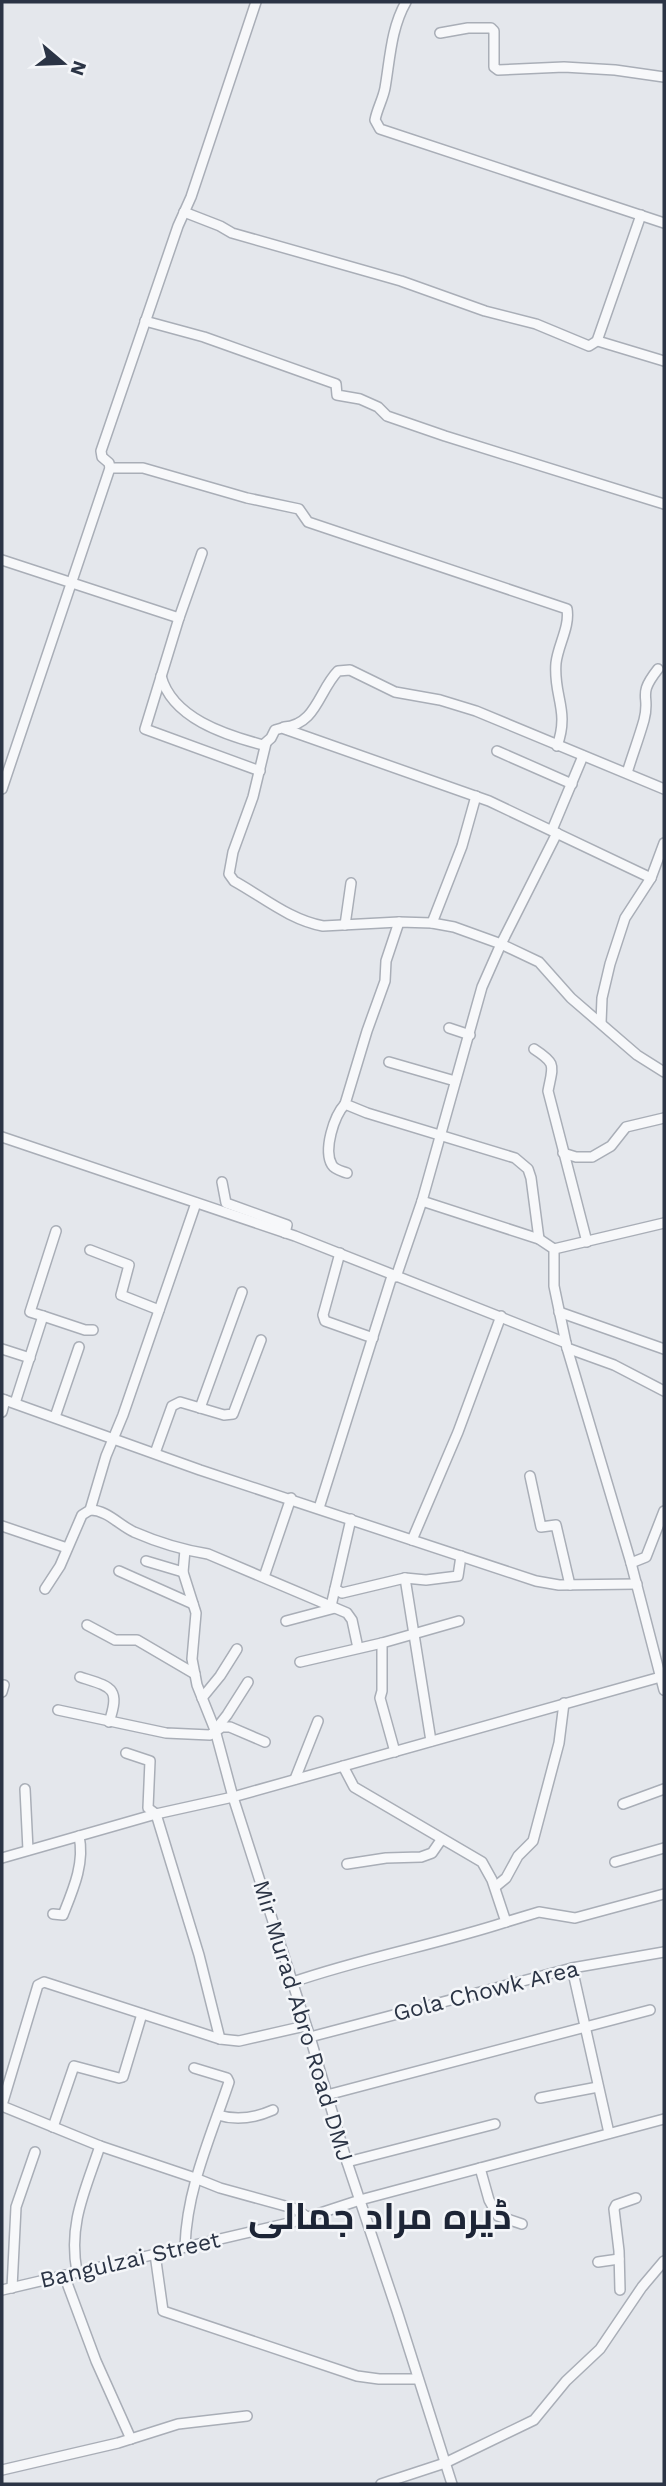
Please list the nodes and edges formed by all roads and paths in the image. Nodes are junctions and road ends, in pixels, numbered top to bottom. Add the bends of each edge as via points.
1 (256, 2) edge
2 (406, 2) edge
3 (439, 33) dead end
4 (664, 77) edge
5 (184, 212) junction
6 (640, 215) junction
7 (664, 223) edge
8 (145, 321) junction
9 (597, 341) junction
10 (664, 361) edge
11 (107, 462) junction
12 (664, 504) edge
13 (202, 553) dead end
14 (2, 560) edge
15 (72, 584) junction
16 (179, 618) junction
17 (658, 669) dead end
18 (161, 676) junction
19 (282, 728) junction
20 (266, 743) junction
21 (557, 746) junction
22 (497, 751) dead end
23 (583, 756) junction
24 (260, 771) junction
25 (626, 773) junction
26 (572, 785) junction
27 (2, 789) edge
28 (664, 789) edge
29 (476, 796) junction
30 (555, 832) junction
31 (664, 843) edge
32 (652, 878) junction
33 (351, 883) dead end
34 (399, 922) junction
35 (432, 923) junction
36 (345, 925) junction
37 (501, 944) junction
38 (601, 1023) junction
39 (449, 1028) dead end
40 (470, 1035) junction
41 (534, 1049) dead end
42 (389, 1062) dead end
43 (664, 1070) edge
44 (455, 1081) junction
45 (345, 1104) junction
46 (664, 1118) edge
47 (441, 1135) junction
48 (2, 1137) edge
49 (563, 1153) junction
50 (347, 1173) dead end
51 (222, 1182) dead end
52 (422, 1201) junction
53 (196, 1203) junction
54 (664, 1223) edge
55 (56, 1231) dead end
56 (285, 1233) junction
57 (539, 1239) junction
58 (587, 1242) junction
59 (554, 1249) junction
60 (90, 1250) dead end
61 (340, 1253) junction
62 (394, 1276) junction
63 (242, 1292) dead end
64 (159, 1310) junction
65 (559, 1312) junction
66 (43, 1316) junction
67 (501, 1316) junction
68 (93, 1330) dead end
69 (373, 1338) junction
70 (261, 1340) dead end
71 (566, 1345) junction
72 (79, 1346) dead end
73 (2, 1349) edge
74 (664, 1349) edge
75 (30, 1358) junction
76 (664, 1391) edge
77 (7, 1401) edge
78 (200, 1408) junction
79 (2, 1412) edge
80 (55, 1417) junction
81 (114, 1438) junction
82 (155, 1453) junction
83 (530, 1476) dead end
84 (291, 1499) junction
85 (319, 1508) junction
86 (90, 1510) junction
87 (664, 1511) edge
88 (351, 1518) junction
89 (2, 1526) edge
90 (412, 1540) junction
91 (67, 1548) junction
92 (185, 1550) junction
93 (461, 1556) junction
94 (146, 1561) dead end
95 (631, 1563) junction
96 (119, 1571) dead end
97 (183, 1572) junction
98 (264, 1577) junction
99 (405, 1578) junction
100 (637, 1584) junction
101 (570, 1586) junction
102 (45, 1589) dead end
103 (335, 1589) junction
104 (193, 1604) junction
105 (333, 1607) junction
106 (286, 1620) dead end
107 (459, 1621) dead end
108 (87, 1625) dead end
109 (415, 1633) junction
110 (382, 1643) junction
111 (358, 1648) junction
112 (237, 1649) dead end
113 (300, 1662) dead end
114 (195, 1674) junction
115 (80, 1676) dead end
116 (662, 1677) edge
117 (248, 1682) dead end
118 (664, 1690) edge
119 (202, 1698) junction
120 (564, 1703) junction
121 (58, 1710) dead end
122 (318, 1721) dead end
123 (109, 1722) junction
124 (215, 1730) junction
125 (431, 1741) junction
126 (265, 1742) dead end
127 (395, 1752) junction
128 (127, 1753) dead end
129 (343, 1766) junction
130 (295, 1779) junction
131 (26, 1789) dead end
132 (664, 1789) edge
133 (233, 1797) junction
134 (623, 1804) dead end
135 (156, 1814) junction
136 (79, 1836) junction
137 (441, 1840) junction
138 (664, 1848) edge
139 (28, 1850) junction
140 (2, 1858) edge
141 (615, 1862) dead end
142 (347, 1864) dead end
143 (495, 1887) junction
144 (664, 1894) edge
145 (53, 1913) dead end
146 (506, 1922) junction
147 (664, 1952) edge
148 (572, 1968) junction
149 (293, 1982) junction
150 (650, 2010) dead end
151 (142, 2014) junction
152 (305, 2026) junction
153 (584, 2027) junction
154 (310, 2037) junction
155 (220, 2039) junction
156 (194, 2068) dead end
157 (598, 2087) junction
158 (327, 2095) junction
159 (540, 2098) dead end
160 (2, 2106) edge
161 (273, 2110) dead end
162 (218, 2115) junction
163 (664, 2119) edge
164 (495, 2124) dead end
165 (53, 2127) junction
166 (609, 2133) junction
167 (100, 2146) junction
168 (35, 2152) dead end
169 (347, 2162) junction
170 (480, 2168) junction
171 (195, 2178) junction
172 (636, 2198) dead end
173 (360, 2200) junction
174 (307, 2217) junction
175 (522, 2224) dead end
176 (185, 2246) junction
177 (155, 2254) junction
178 (619, 2259) junction
179 (664, 2261) edge
180 (598, 2262) dead end
181 (77, 2272) junction
182 (64, 2275) junction
183 (12, 2288) junction
184 (2, 2290) edge
185 (620, 2290) dead end
186 (418, 2379) junction
187 (247, 2416) dead end
188 (131, 2440) junction
189 (445, 2463) junction
190 (2, 2470) edge
191 (381, 2484) edge
192 (452, 2484) edge

1 - 5 street
2 - 6 street via 388,56 375,120 380,129
3 - 4 street via 491,28 494,67 498,69 564,67
5 - 8 street
5 - 9 street via 232,233 391,278 536,324 589,346
6 - 7 street
6 - 9 street
8 - 11 street via 101,451
8 - 12 street via 336,384 337,395 360,399 387,416
9 - 10 street
11 - 15 street
11 - 21 street via 299,509 308,522 567,609 556,662 563,712
13 - 16 street
14 - 15 street
15 - 16 street
15 - 27 street
16 - 18 street
17 - 25 street via 644,692 645,720
18 - 20 street via 172,698 193,717 214,730
18 - 24 street via 145,729
19 - 20 street
19 - 21 street via 304,722 328,681 338,671 350,670 395,692 476,711
19 - 29 street
20 - 24 street
21 - 23 street
22 - 26 street
23 - 25 street
23 - 26 street
24 - 36 street via 229,874 290,916 323,926
25 - 28 street
26 - 30 street
29 - 30 street
29 - 35 street
30 - 32 street
30 - 37 street
31 - 32 street
32 - 38 street via 625,918 607,976
33 - 36 street
34 - 35 street
34 - 36 street
34 - 45 street
35 - 37 street
37 - 38 street via 538,962
37 - 40 street via 482,987
38 - 43 street via 637,1055
39 - 40 street
40 - 44 street
41 - 49 street via 552,1065 548,1091
42 - 44 street
44 - 47 street
45 - 47 street
45 - 50 street via 332,1132 330,1154 335,1169
46 - 49 street via 626,1127 611,1146 592,1157
47 - 52 street
47 - 57 street via 515,1158 528,1169
48 - 53 street
49 - 58 street
51 - 56 street via 226,1203 287,1225
52 - 57 street
52 - 62 street
53 - 56 street
53 - 64 street
54 - 58 street
55 - 66 street via 30,1312
56 - 61 street
57 - 59 street
58 - 59 street
59 - 65 street
60 - 64 street via 129,1265 121,1295
61 - 62 street
61 - 69 street via 323,1315 326,1321
62 - 67 street
62 - 69 street
63 - 78 street
64 - 81 street
65 - 71 street
65 - 74 street
66 - 68 street
66 - 75 street
67 - 71 street
67 - 90 street
69 - 85 street
70 - 78 street via 233,1414
71 - 76 street
71 - 95 street
72 - 80 street
73 - 75 street
75 - 77 street
77 - 79 street
77 - 80 street
78 - 82 street via 180,1402 172,1406
80 - 81 street
81 - 82 street
81 - 86 street
82 - 84 street
83 - 101 street via 541,1527 556,1525
84 - 85 street
84 - 98 street
85 - 88 street
86 - 91 street via 82,1515
86 - 92 street
87 - 95 street via 646,1557
88 - 90 street
88 - 103 street
89 - 91 street
90 - 93 street
91 - 102 street
92 - 97 street
92 - 98 street via 208,1554
93 - 99 street via 458,1576
93 - 101 street via 536,1581
94 - 97 street
95 - 100 street
96 - 104 street
97 - 104 street, Mir Murad Abro Road DMJ
98 - 105 street
99 - 103 street via 342,1593
99 - 109 street
100 - 101 street
100 - 116 street
103 - 105 street
104 - 114 street, Mir Murad Abro Road DMJ
105 - 106 street
105 - 111 street via 352,1620
107 - 109 street
108 - 114 street via 115,1640 137,1640
109 - 110 street
109 - 125 street
110 - 111 street
110 - 127 street via 380,1698
111 - 113 street
112 - 119 street
114 - 119 street, Mir Murad Abro Road DMJ
115 - 123 street via 112,1692 115,1699
116 - 118 street
116 - 120 street
117 - 124 street
119 - 124 street, Mir Murad Abro Road DMJ
120 - 125 street
120 - 143 street via 559,1743 533,1841
121 - 123 street
122 - 130 street
123 - 124 street via 166,1733 210,1735
124 - 126 street via 230,1727
124 - 133 street, Mir Murad Abro Road DMJ
125 - 127 street
127 - 129 street
128 - 135 street via 150,1761 148,1808
129 - 130 street
129 - 137 street via 354,1787
130 - 133 street
131 - 139 street
132 - 134 street
133 - 135 street
133 - 149 street, Mir Murad Abro Road DMJ
135 - 136 street
135 - 155 street
136 - 139 street
136 - 145 street via 78,1876 63,1915
137 - 142 street via 432,1853 421,1857
137 - 143 street via 482,1862
138 - 141 street
139 - 140 street
143 - 146 street
144 - 146 street via 575,1918 539,1912
146 - 149 street
147 - 148 street, Gola Chowk Area
148 - 153 street
148 - 154 street, Gola Chowk Area
149 - 152 street, Mir Murad Abro Road DMJ
150 - 153 street
151 - 155 street
151 - 160 street via 44,1982 38,1985
151 - 165 street via 123,2077 74,2066
152 - 154 street, Mir Murad Abro Road DMJ
152 - 155 street via 239,2041
153 - 157 street
153 - 158 street
154 - 158 street, Mir Murad Abro Road DMJ
156 - 162 street via 229,2080
157 - 159 street
157 - 166 street
158 - 169 street, Mir Murad Abro Road DMJ
160 - 165 street
161 - 162 street via 245,2118
162 - 171 street
163 - 166 street, Bangulzai Street
164 - 169 street
165 - 167 street
166 - 170 street, Bangulzai Street
167 - 171 street
167 - 181 street via 74,2230
168 - 183 street via 16,2207
169 - 173 street, Mir Murad Abro Road DMJ
170 - 173 street, Bangulzai Street
170 - 175 street via 498,2216
171 - 174 street via 296,2209
171 - 176 street
172 - 178 street via 614,2206
173 - 174 street, Bangulzai Street
173 - 186 street, Mir Murad Abro Road DMJ
174 - 176 street, Bangulzai Street
176 - 177 street, Bangulzai Street
177 - 181 street, Bangulzai Street
177 - 186 street via 163,2311 357,2376
178 - 180 street
178 - 185 street
179 - 189 street via 600,2349 534,2420
181 - 182 street, Bangulzai Street
182 - 183 street, Bangulzai Street
182 - 188 street
183 - 184 street, Bangulzai Street
186 - 189 street, Mir Murad Abro Road DMJ
187 - 188 street via 178,2424
188 - 190 street
189 - 191 street
189 - 192 street, Mir Murad Abro Road DMJ

